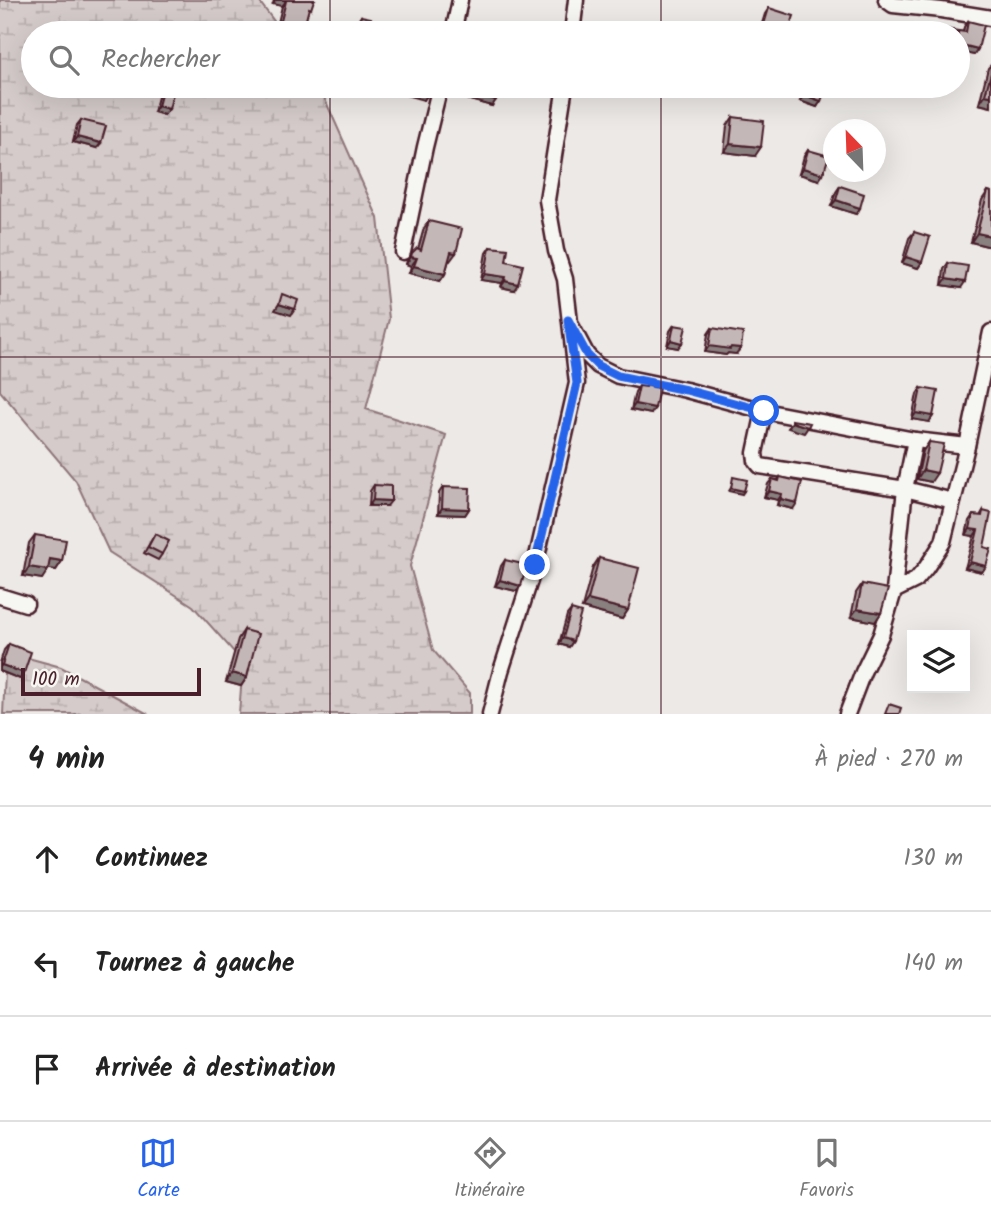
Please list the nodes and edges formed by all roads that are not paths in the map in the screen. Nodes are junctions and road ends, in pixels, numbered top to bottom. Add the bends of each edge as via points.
1 (460, 0) edge
2 (576, 0) edge
3 (886, 0) edge
4 (991, 18) edge
5 (456, 21) edge
6 (573, 21) edge
7 (437, 98) edge
8 (563, 98) edge
9 (403, 252) dead end
10 (568, 320) junction
11 (991, 332) edge
12 (764, 411) junction
13 (915, 440) junction
14 (967, 446) junction
15 (905, 489) junction
16 (953, 501) junction
17 (894, 591) junction
18 (0, 596) edge
19 (26, 604) dead end
20 (489, 714) edge
21 (847, 714) edge

1 - 5 street
2 - 6 street
3 - 4 street via 893,5
7 - 9 street
8 - 10 street via 547,200 565,279
10 - 12 street via 587,355 618,376
10 - 20 street via 577,383 535,565
11 - 14 street
12 - 13 street
12 - 15 street via 755,453 760,466
13 - 14 street
13 - 15 street
14 - 16 street
15 - 16 street
15 - 17 street
16 - 17 street via 936,553 916,580
17 - 21 street via 881,635
18 - 19 street

